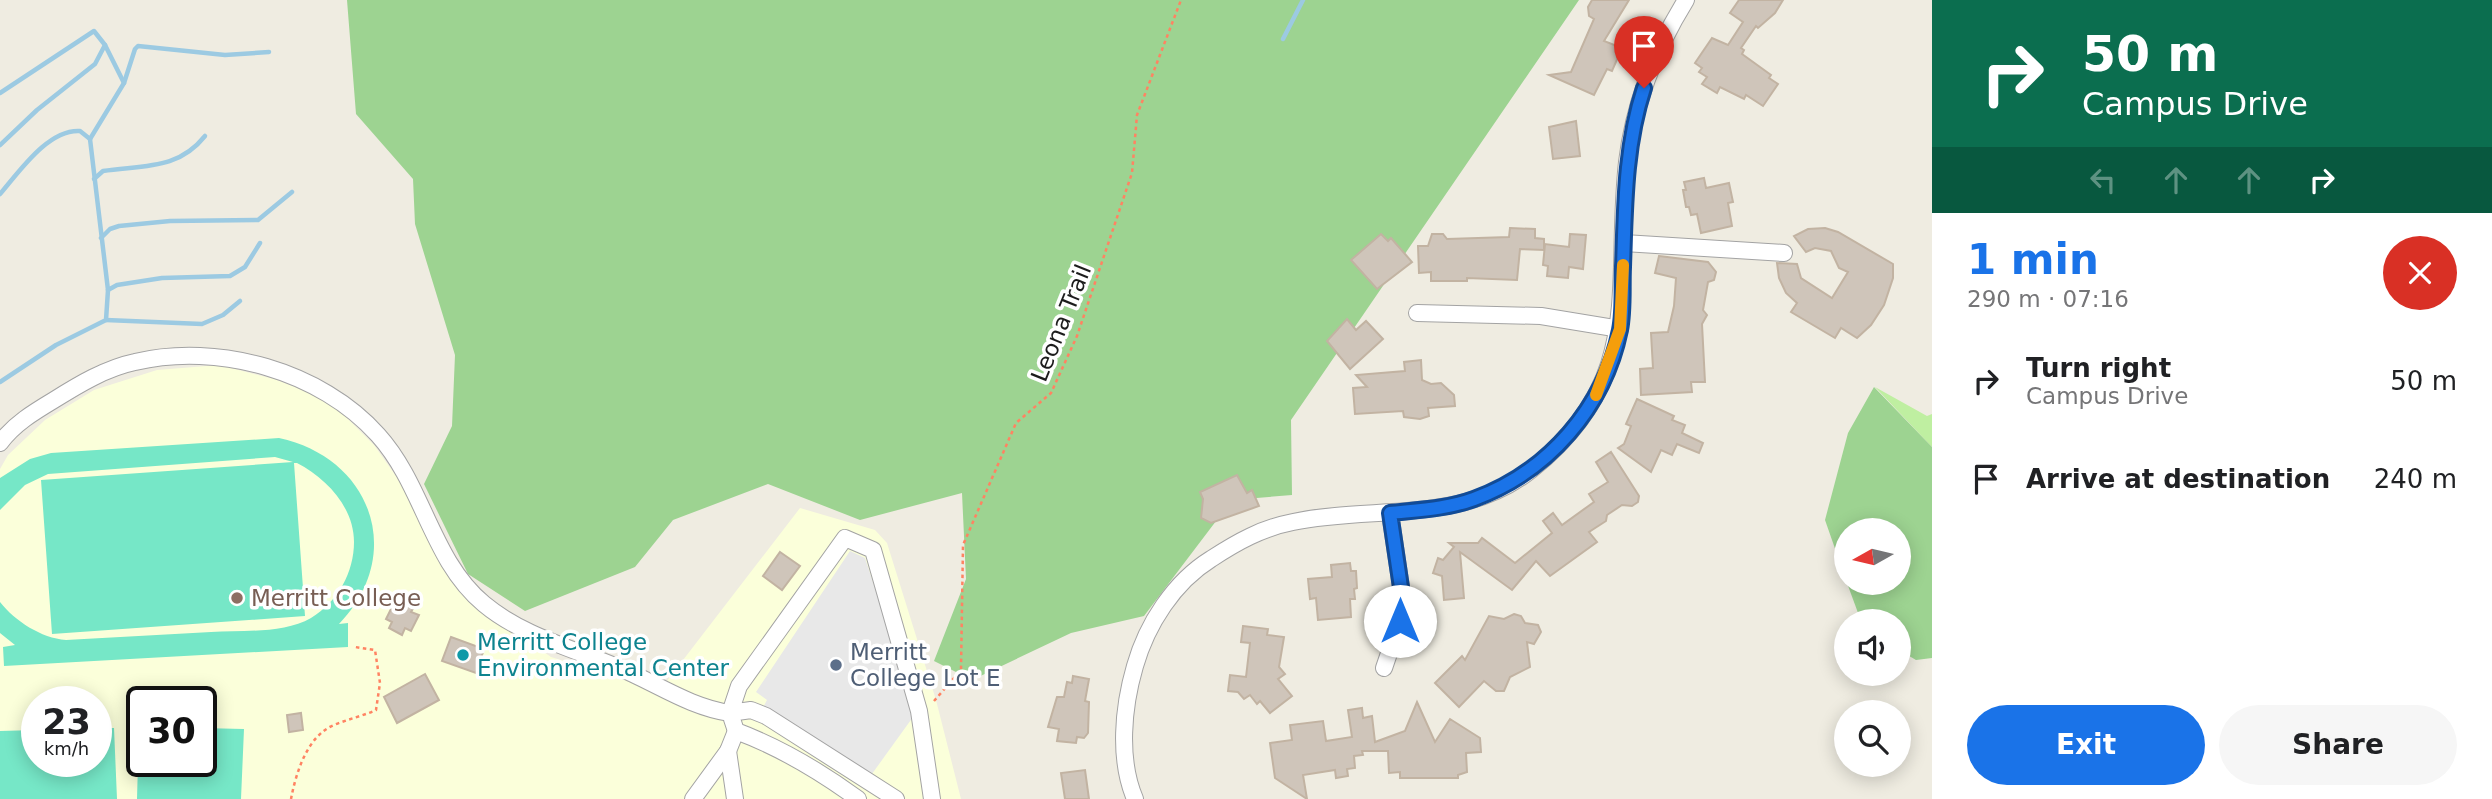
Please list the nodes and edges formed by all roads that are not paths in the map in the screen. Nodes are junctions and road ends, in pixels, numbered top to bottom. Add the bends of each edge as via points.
1 (1686, 0) edge
2 (1624, 243) junction
3 (1784, 253) dead end
4 (1416, 313) dead end
5 (1620, 329) junction
6 (0, 443) edge
7 (1390, 513) junction
8 (1384, 668) dead end
9 (730, 713) junction
10 (736, 731) junction
11 (728, 751) junction
12 (693, 799) edge
13 (735, 799) edge
14 (858, 799) edge
15 (896, 799) edge
16 (932, 799) edge
17 (1135, 799) edge

1 - 2 street via 1650,66 1637,110 1627,162
2 - 3 street
2 - 5 street
4 - 5 street via 1541,316
5 - 7 street via 1598,391 1577,426 1528,473 1472,500
6 - 9 street via 66,393 134,362 207,357 283,371 320,389 378,434 400,464 459,581 486,606 533,633 702,708
7 - 8 street via 1402,594 1400,621
7 - 17 street via 1318,518 1270,528 1246,537 1197,568 1174,592 1139,651 1129,685 1126,750
9 - 10 street
9 - 15 street via 751,710 766,716
9 - 16 street via 739,686 845,538 873,550 919,711
10 - 11 street
10 - 14 street via 821,773
11 - 12 street
11 - 13 street

